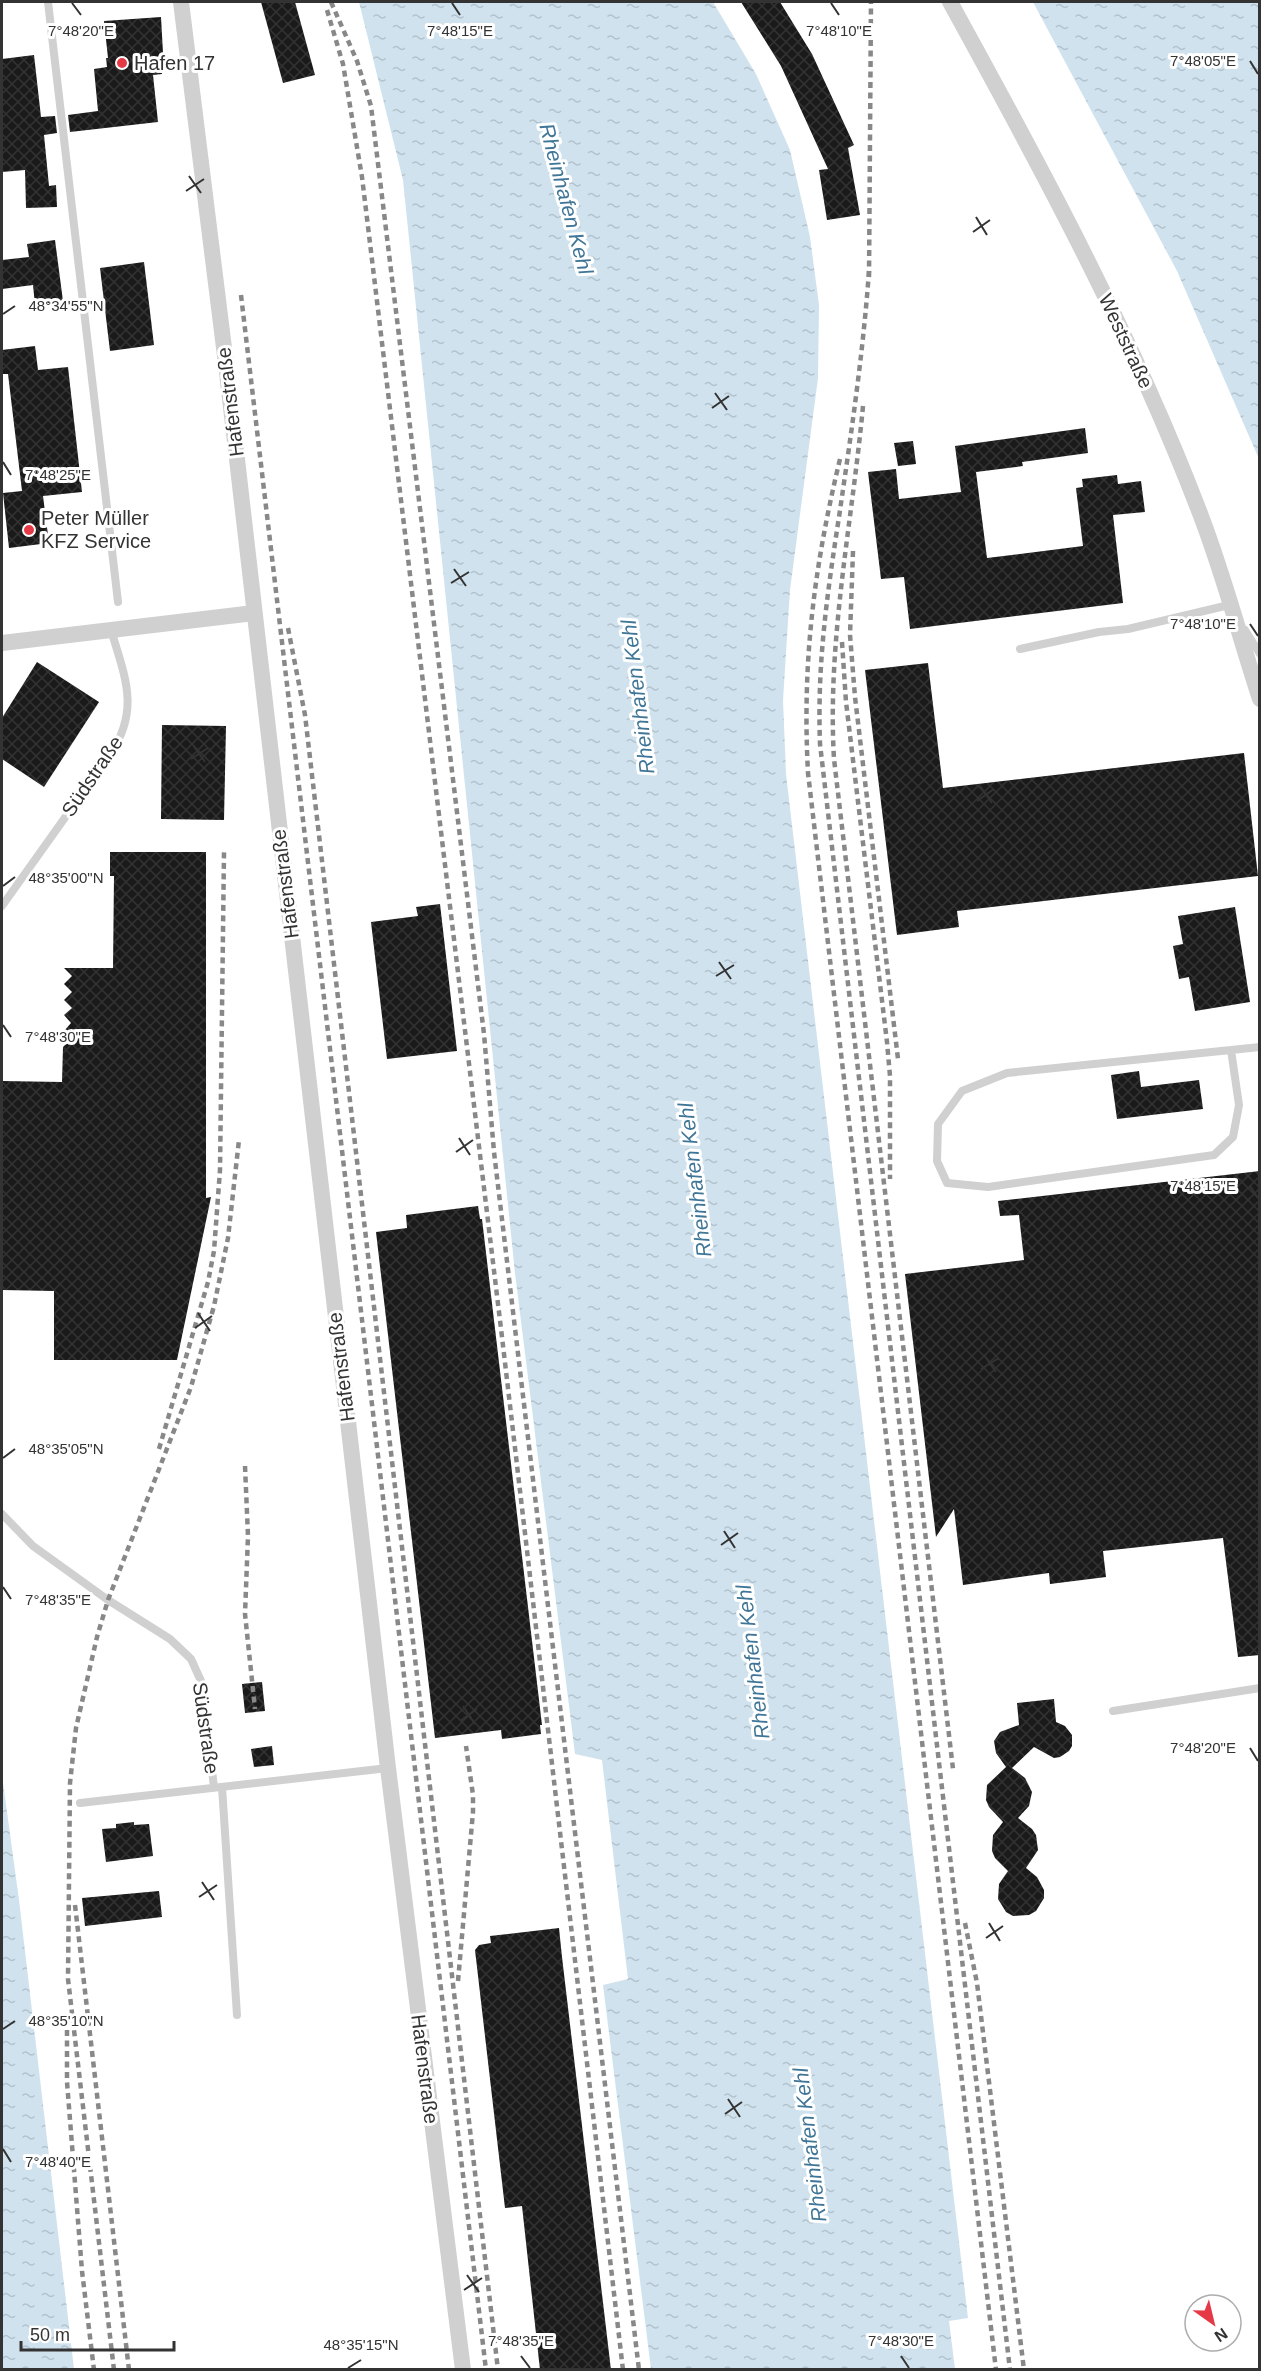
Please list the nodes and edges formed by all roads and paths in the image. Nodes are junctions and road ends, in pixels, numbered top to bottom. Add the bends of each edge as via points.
1 (48, 2) edge
2 (181, 2) edge
3 (950, 2) edge
4 (118, 602) dead end
5 (1229, 605) junction
6 (254, 613) junction
7 (111, 630) junction
8 (2, 643) edge
9 (1020, 649) dead end
10 (1260, 654) edge
11 (1260, 699) edge
12 (2, 906) edge
13 (1260, 1047) edge
14 (1231, 1050) junction
15 (2, 1514) edge
16 (1260, 1688) edge
17 (1113, 1711) dead end
18 (388, 1768) junction
19 (218, 1787) junction
20 (80, 1803) dead end
21 (237, 2015) dead end
22 (463, 2370) edge

1 - 4 lane
2 - 6 street, Hafenstraße
3 - 5 street, Weststraße via 1052,187 1128,342 1202,518
5 - 9 lane
5 - 10 lane
5 - 11 street, Weststraße
6 - 7 street
6 - 18 street, Hafenstraße
7 - 8 street
7 - 12 lane, Südstraße via 126,680 126,726
13 - 14 lane
14 - 14 lane via 1007,1073 962,1091 938,1124 937,1161 947,1183 988,1187 1214,1155 1233,1137 1239,1105
15 - 19 lane, Südstraße via 33,1546 170,1639 191,1659 201,1681
16 - 17 lane
18 - 19 lane
18 - 22 street, Hafenstraße
19 - 20 lane
19 - 21 lane, Südstraße

